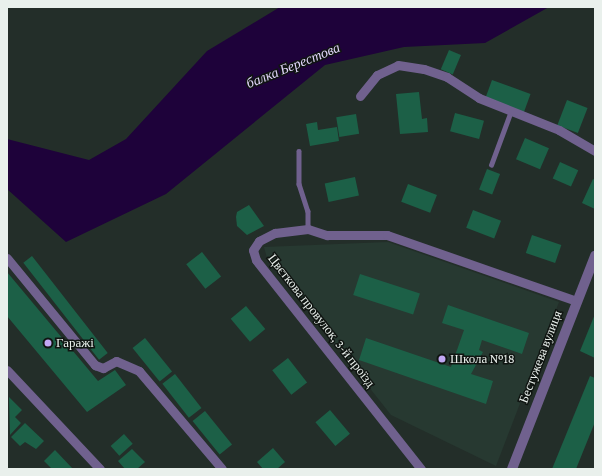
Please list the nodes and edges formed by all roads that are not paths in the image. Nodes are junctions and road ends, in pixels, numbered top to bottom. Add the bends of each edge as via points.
1 (360, 96) dead end
2 (511, 111) junction
3 (299, 151) dead end
4 (595, 151) edge
5 (490, 165) dead end
6 (308, 229) junction
7 (595, 256) edge
8 (7, 258) edge
9 (576, 301) junction
10 (7, 370) edge
11 (100, 469) edge
12 (222, 469) edge
13 (421, 469) edge
14 (512, 469) edge

1 - 2 street via 377,75 398,65 447,77 479,98
2 - 4 street via 559,130
2 - 5 lane
3 - 6 lane via 299,184 308,211
6 - 9 street, Цвєткова провулок, 3-й проїзд via 327,235 387,235
6 - 13 street, Цвєткова провулок, 3-й проїзд via 275,233 259,241 253,250 256,260
7 - 9 street, Бестужева вулиця
8 - 12 street via 95,365 103,368 116,361 139,371
9 - 14 street, Бестужева вулиця
10 - 11 street

